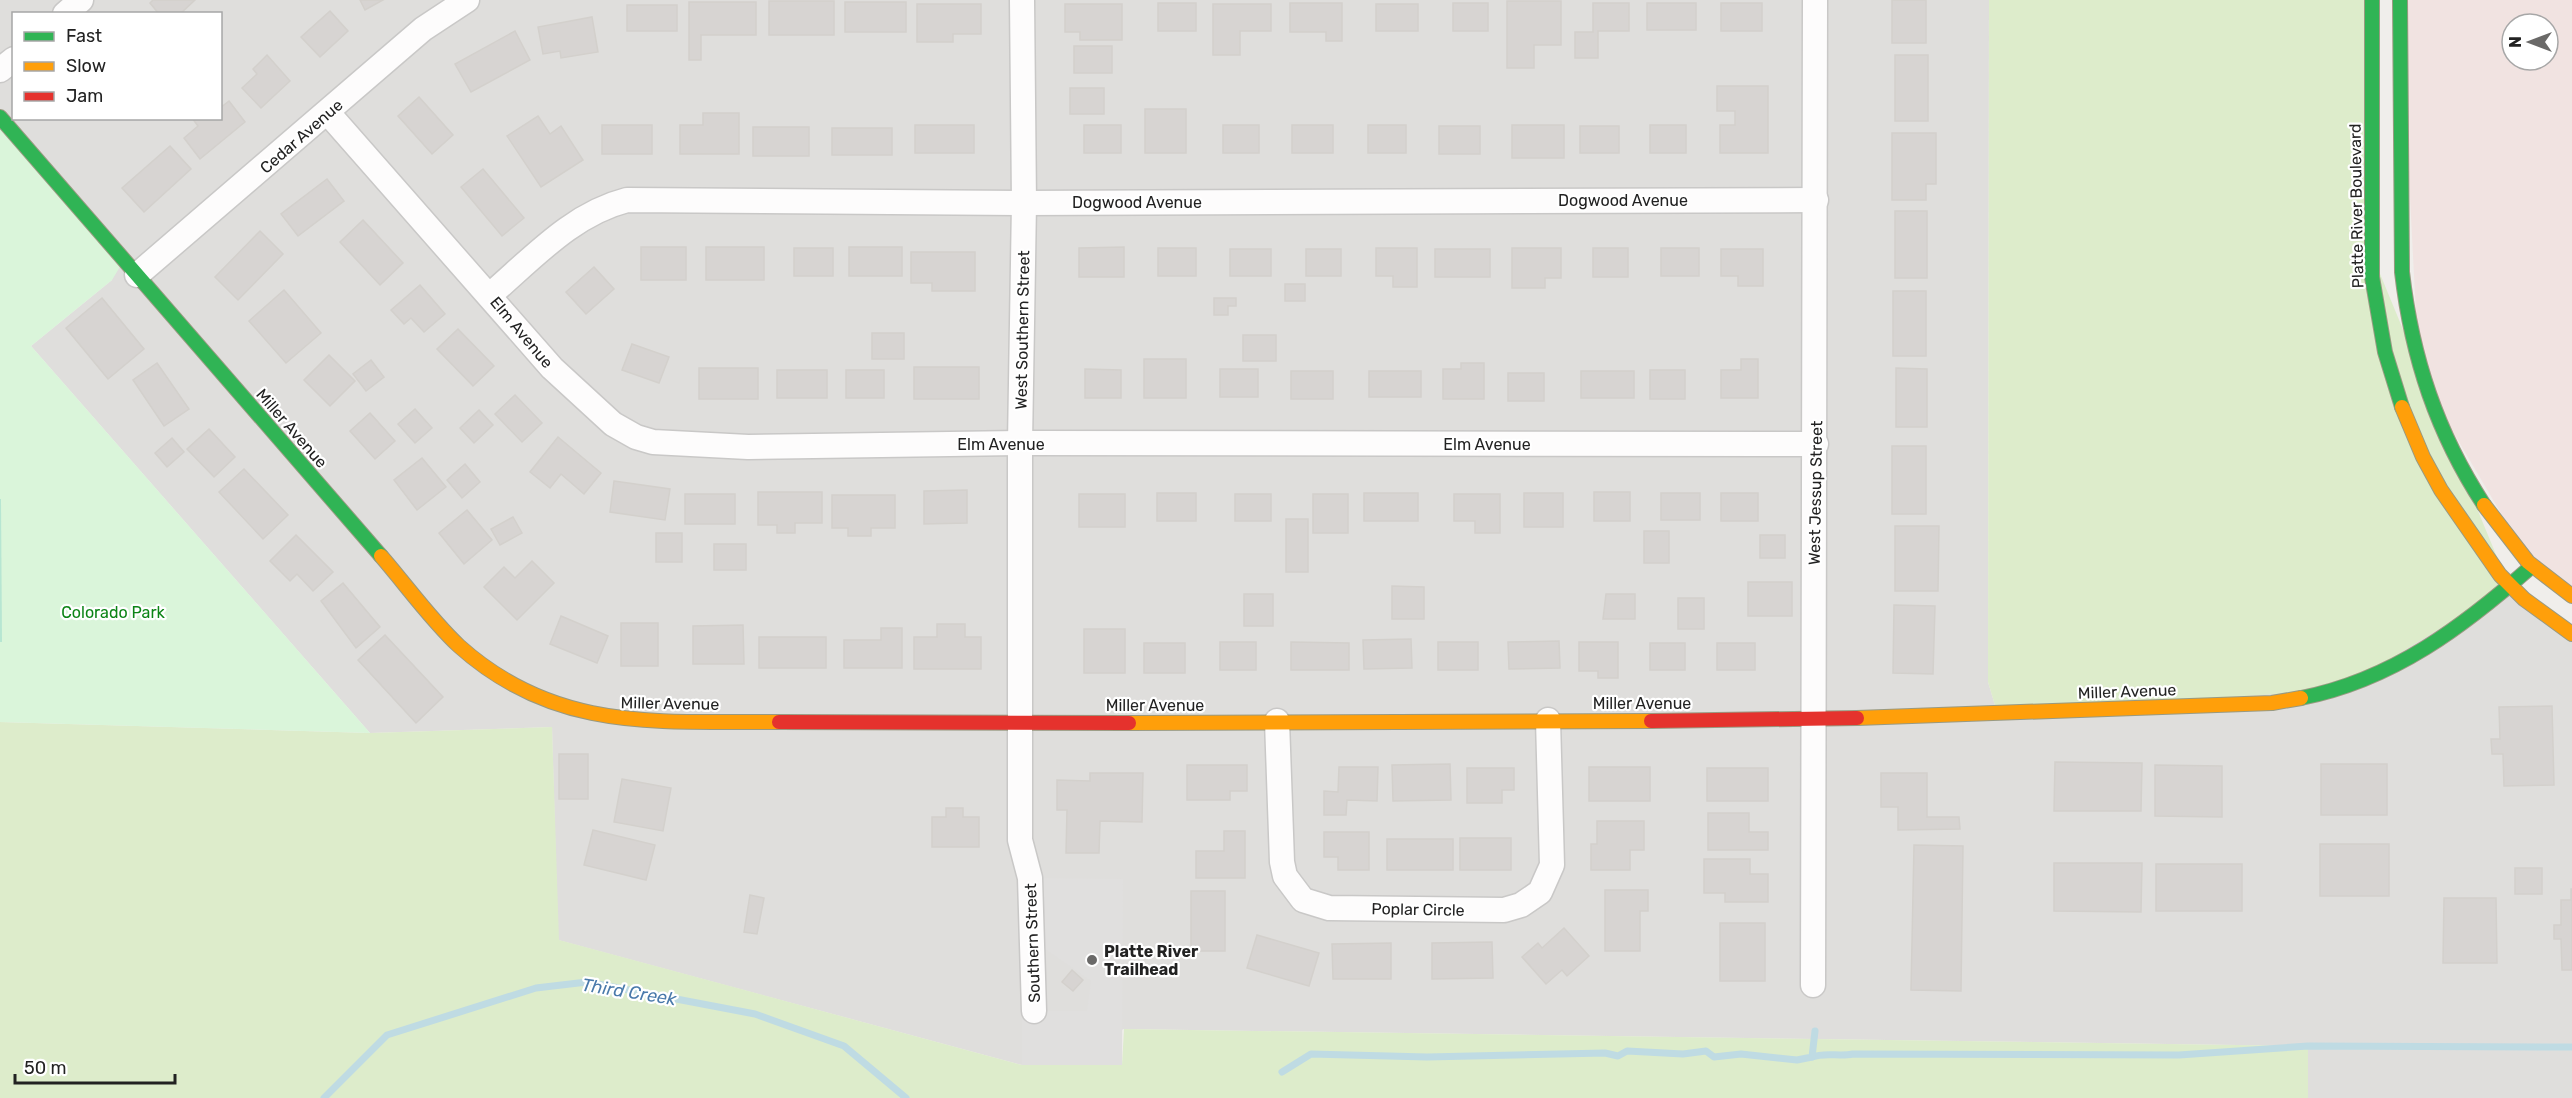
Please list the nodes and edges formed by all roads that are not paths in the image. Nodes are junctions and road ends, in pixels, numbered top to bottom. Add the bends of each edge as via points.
1 (81, 0) edge
2 (468, 0) edge
3 (1022, 0) edge
4 (1815, 0) edge
5 (2372, 0) edge
6 (2400, 0) edge
7 (67, 12) edge
8 (12, 61) edge
9 (0, 70) edge
10 (328, 113) junction
11 (0, 117) edge
12 (1816, 200) junction
13 (1024, 203) junction
14 (137, 275) junction
15 (490, 295) junction
16 (1020, 443) junction
17 (1816, 444) junction
18 (2532, 566) junction
19 (2509, 586) junction
20 (2572, 596) edge
21 (2572, 634) edge
22 (1548, 720) junction
23 (1812, 720) junction
24 (1277, 721) junction
25 (1020, 723) junction
26 (1020, 840) joint
27 (1813, 986) dead end
28 (1034, 1011) dead end

1 - 7 street
2 - 10 street, Cedar Avenue via 423,29
3 - 13 street, West Southern Street
4 - 12 street, West Jessup Street
5 - 19 street, Platte River Boulevard via 2372,277 2383,350 2402,412 2432,475
6 - 18 street via 2400,227 2410,343 2428,402 2452,454
8 - 9 street
10 - 14 street, Cedar Avenue
10 - 15 street, Elm Avenue
11 - 14 street, Miller Avenue
12 - 13 street, Dogwood Avenue
12 - 17 street, West Jessup Street
13 - 15 street, Dogwood Avenue via 627,200 602,206 578,219
13 - 16 street, West Southern Street
14 - 25 street, Miller Avenue via 458,645 512,686 572,710 641,721
15 - 16 street, Elm Avenue via 552,368 588,403 613,424 653,442 748,447
16 - 17 street, Elm Avenue
16 - 25 street, West Southern Street
17 - 23 street, West Jessup Street
18 - 19 street, Miller Avenue
18 - 20 street
19 - 21 street, Platte River Boulevard
19 - 23 street, Miller Avenue via 2449,635 2413,658 2350,686 2313,697 2272,703
22 - 23 street, Miller Avenue
22 - 24 street, Miller Avenue
22 - 24 street, Poplar Circle via 1552,865 1540,892 1521,905 1504,910 1329,908 1303,900 1292,888 1282,862
23 - 27 street, West Jessup Street
24 - 25 street, Miller Avenue
25 - 26 street, West Southern Street
26 - 28 street, Southern Street via 1030,878

